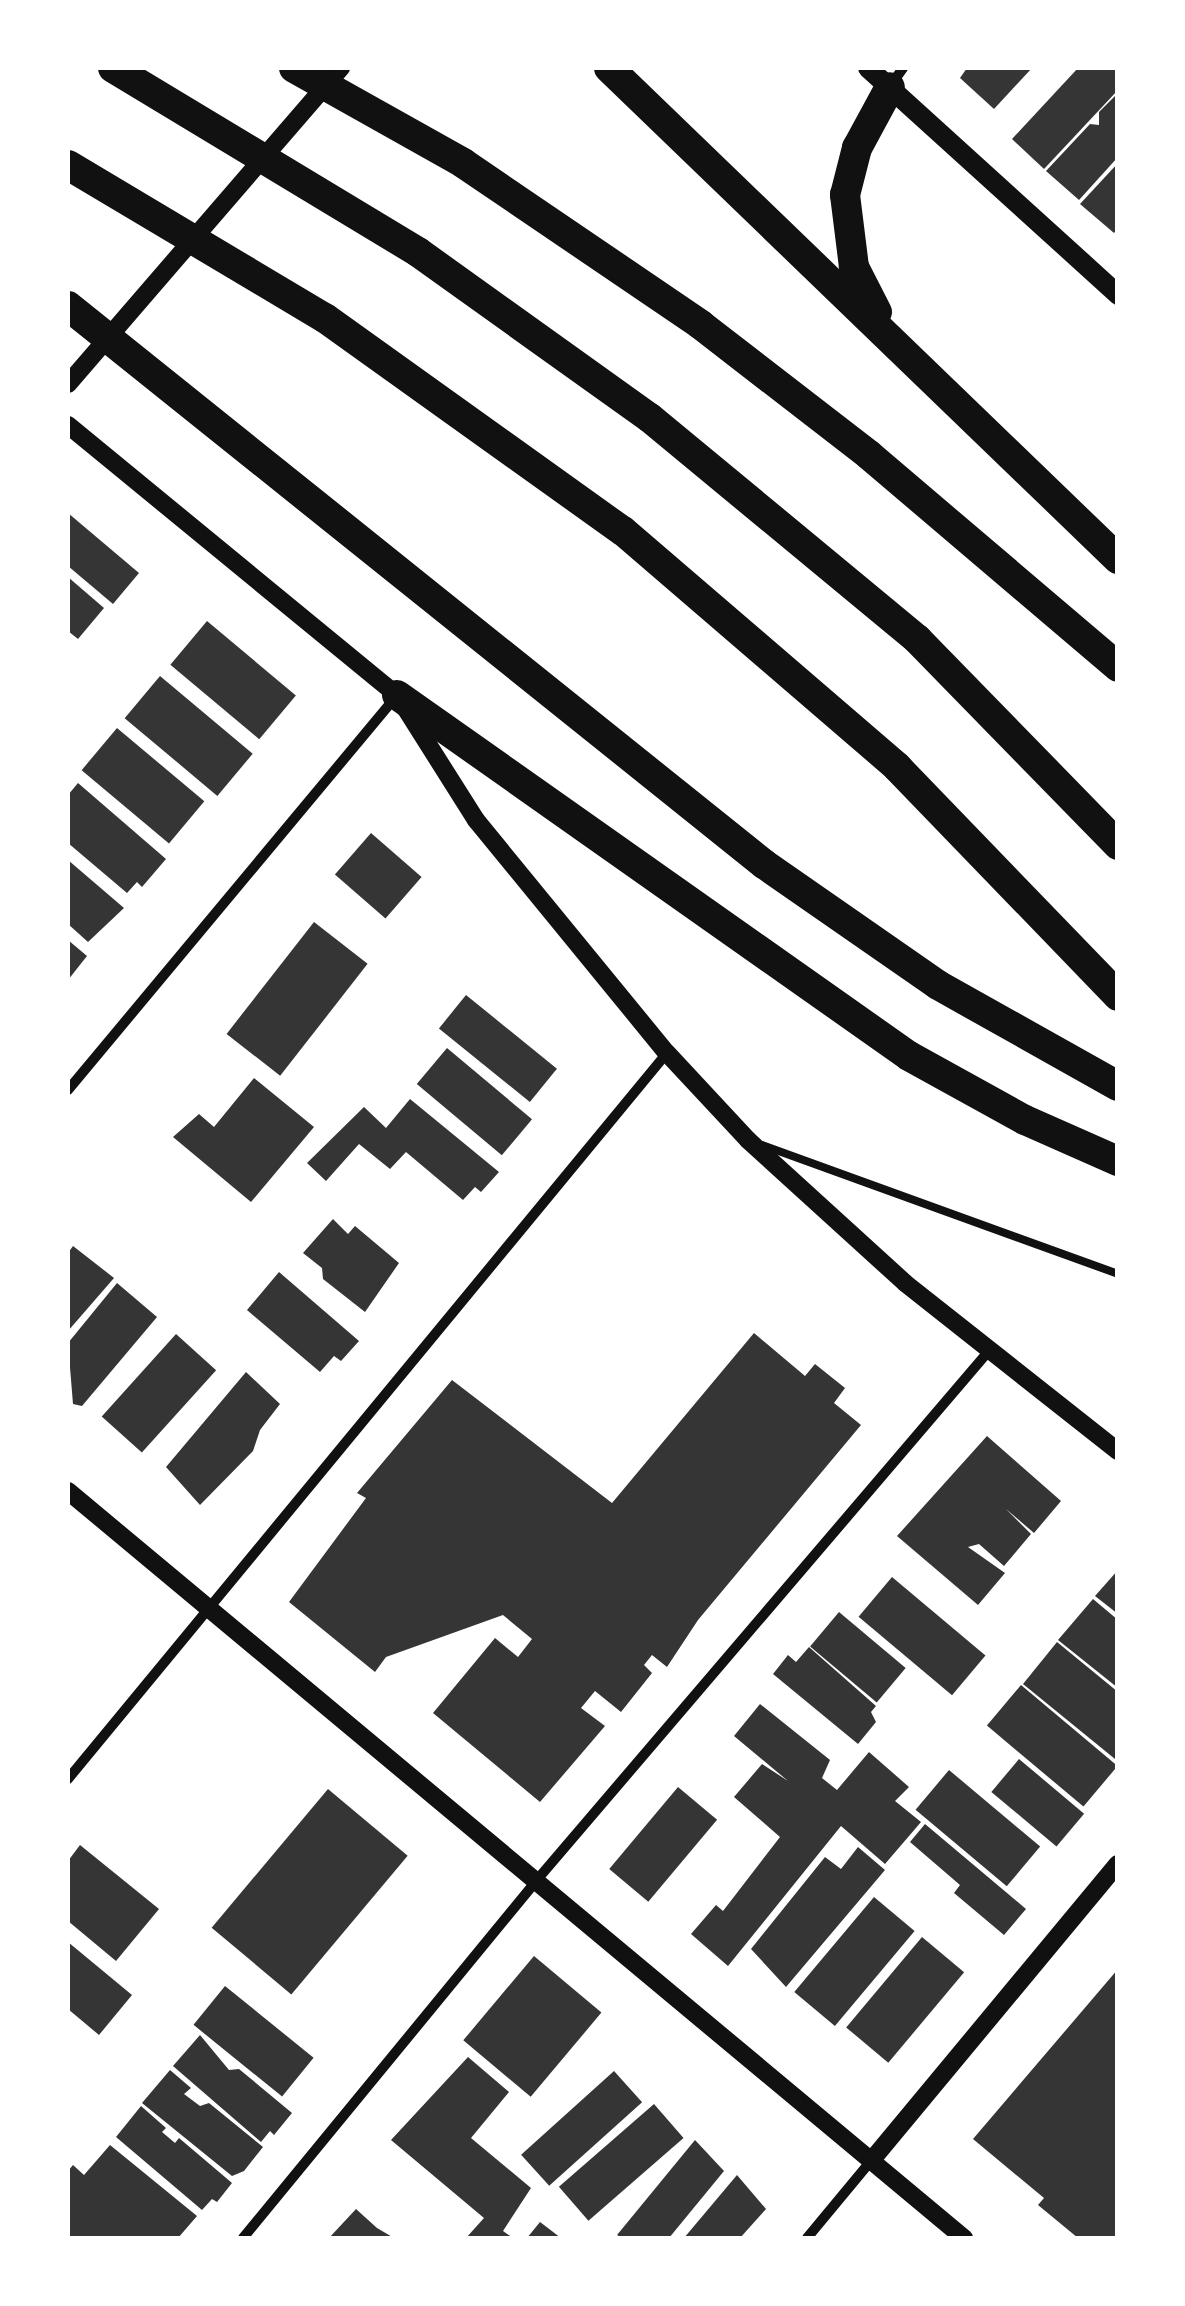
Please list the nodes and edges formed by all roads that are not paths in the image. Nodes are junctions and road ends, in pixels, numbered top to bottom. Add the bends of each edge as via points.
1 (113, 68) edge
2 (294, 68) edge
3 (341, 68) edge
4 (609, 68) edge
5 (887, 74) edge
6 (68, 165) edge
7 (1118, 295) edge
8 (68, 306) edge
9 (904, 351) junction
10 (69, 382) edge
11 (68, 425) edge
12 (1118, 559) edge
13 (1118, 666) edge
14 (397, 695) junction
15 (1112, 833) edge
16 (1118, 996) edge
17 (667, 1053) junction
18 (1118, 1086) edge
19 (68, 1090) edge
20 (748, 1140) junction
21 (1118, 1160) edge
22 (1118, 1274) edge
23 (988, 1352) junction
24 (1118, 1450) edge
25 (68, 1491) edge
26 (209, 1609) junction
27 (68, 1779) edge
28 (1118, 1864) edge
29 (536, 1882) junction
30 (871, 2161) junction
31 (243, 2238) edge
32 (807, 2238) edge
33 (964, 2238) edge

1 - 15 highway via 418,252 650,418 917,639
2 - 13 highway via 464,163 671,303 869,455
3 - 10 street
4 - 9 highway
5 - 7 main road
5 - 9 highway via 856,148 845,218 854,266
6 - 16 highway via 325,318 622,530 897,767
8 - 18 highway via 764,864 938,985
9 - 12 highway
11 - 14 street
14 - 17 street via 476,820
14 - 19 street
14 - 21 highway via 910,1056 1026,1120
17 - 20 street
17 - 26 street
20 - 22 lane
20 - 23 street
23 - 24 street
23 - 29 street
25 - 26 street
26 - 27 street
26 - 29 street
28 - 30 street
29 - 30 street
29 - 31 street
30 - 32 street
30 - 33 street

